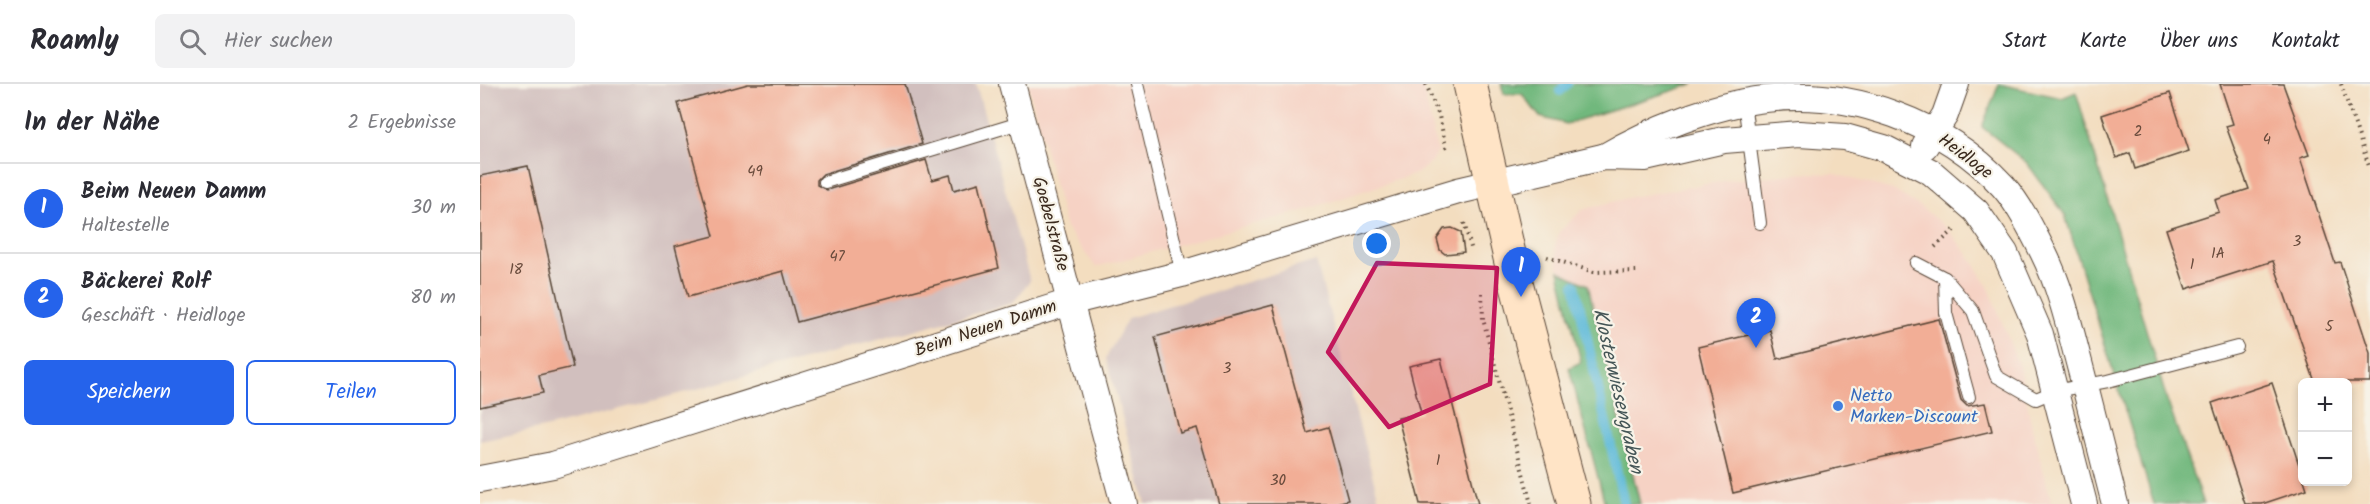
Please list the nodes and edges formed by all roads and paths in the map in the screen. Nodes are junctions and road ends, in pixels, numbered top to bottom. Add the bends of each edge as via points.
1 (1012, 84) edge
2 (1137, 84) edge
3 (1426, 84) edge
4 (1470, 84) edge
5 (1956, 84) edge
6 (2341, 84) edge
7 (1744, 102) junction
8 (1023, 122) junction
9 (1933, 133) junction
10 (1749, 138) junction
11 (1447, 151) dead end
12 (1603, 157) junction
13 (1916, 162) junction
14 (2370, 170) edge
15 (825, 182) dead end
16 (1493, 183) junction
17 (1464, 223) dead end
18 (1760, 223) dead end
19 (1956, 228) dead end
20 (1546, 257) dead end
21 (1475, 261) dead end
22 (1916, 263) joint
23 (1637, 271) dead end
24 (1182, 274) junction
25 (1945, 278) junction
26 (1482, 290) dead end
27 (1070, 302) junction
28 (2237, 347) dead end
29 (2085, 386) junction
30 (2055, 391) junction
31 (1969, 397) dead end
32 (480, 479) edge
33 (1124, 504) edge
34 (1532, 504) edge
35 (1574, 504) edge
36 (2084, 504) edge
37 (2115, 504) edge

1 - 8 street, Goebelstraße
2 - 24 lane
3 - 11 path
4 - 16 street
5 - 9 street via 1945,115
6 - 14 path
7 - 9 street, Heidloge via 1791,97 1848,101 1902,117
7 - 10 lane
7 - 12 street, Heidloge via 1636,138
8 - 15 lane
8 - 27 street, Goebelstraße
9 - 13 street
9 - 29 street, Heidloge via 2004,187 2030,227 2053,272
10 - 12 street, Heidloge via 1645,158
10 - 13 street, Heidloge via 1799,134 1845,137
10 - 18 lane
12 - 16 street, Heidloge
13 - 30 street, Heidloge via 1976,211 2005,253 2040,334
16 - 24 street, Beim Neuen Damm
16 - 35 street
17 - 21 path
19 - 22 path
20 - 23 path via 1594,272
22 - 25 lane
24 - 27 street, Beim Neuen Damm
25 - 30 lane via 1973,311 1996,375 2036,399
25 - 31 lane via 1946,313
26 - 34 path via 1483,319
27 - 32 street, Beim Neuen Damm via 554,465
27 - 33 street, Goebelstraße
28 - 29 lane
29 - 30 lane
29 - 37 street, Heidloge
30 - 36 street, Heidloge

